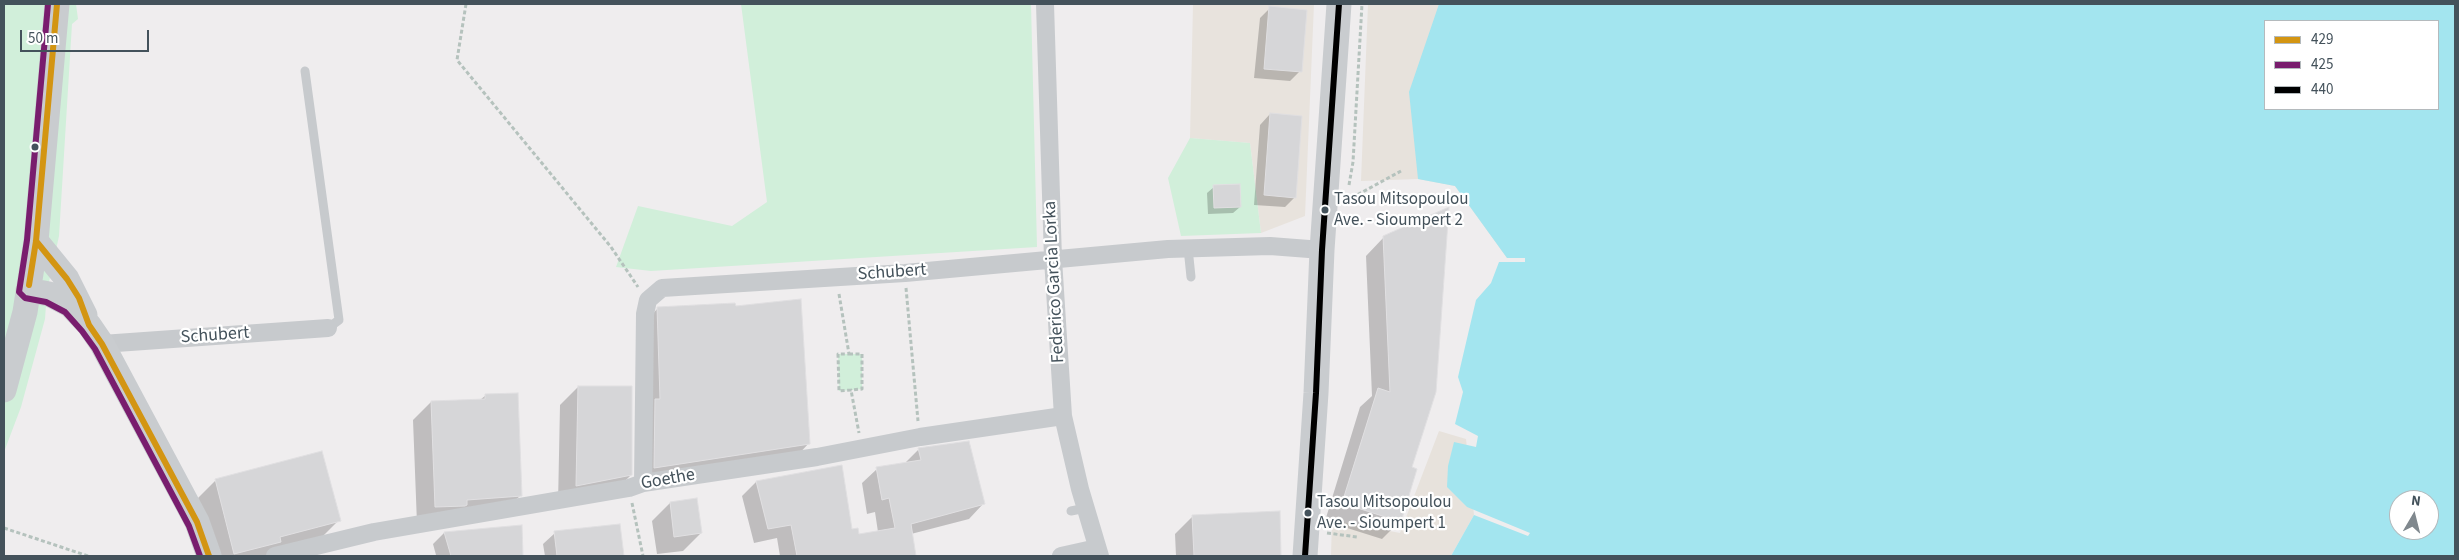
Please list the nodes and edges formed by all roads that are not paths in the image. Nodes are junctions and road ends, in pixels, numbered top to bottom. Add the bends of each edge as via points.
1 (57, 4) edge
2 (1045, 4) edge
3 (1339, 4) edge
4 (306, 71) dead end
5 (36, 241) junction
6 (1188, 248) junction
7 (1322, 250) junction
8 (1053, 259) junction
9 (1191, 277) dead end
10 (28, 290) junction
11 (328, 328) joint
12 (96, 335) junction
13 (4, 390) edge
14 (1063, 416) junction
15 (636, 485) junction
16 (1098, 552) edge
17 (209, 556) edge
18 (275, 556) edge
19 (1061, 556) edge
20 (1305, 556) edge

1 - 5 street
2 - 8 street, Federico Garcia Lorka
3 - 7 street
4 - 11 lane via 339,320
5 - 10 street
5 - 12 street via 79,298
6 - 7 street, Schubert via 1270,246
6 - 8 street, Schubert
6 - 9 lane
7 - 20 street
8 - 14 street, Federico Garcia Lorka
8 - 15 street, Schubert via 905,273 662,288 648,300 645,314
10 - 12 street via 70,305
10 - 13 street
11 - 12 street, Schubert
12 - 17 street via 196,522
14 - 15 street, Goethe
14 - 16 street, Federico Garcia Lorka via 1068,464 1078,509
15 - 18 street, Goethe via 374,532
16 - 19 street

